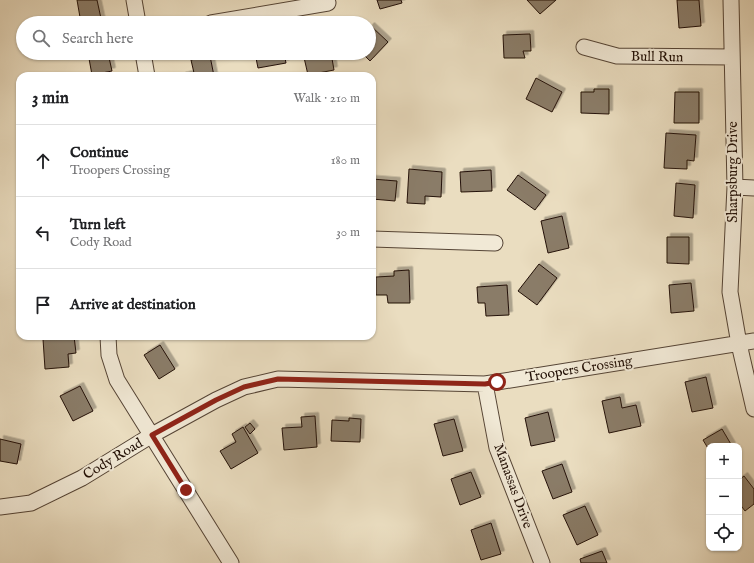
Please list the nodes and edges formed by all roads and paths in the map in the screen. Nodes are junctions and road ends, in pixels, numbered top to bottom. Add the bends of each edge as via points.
1 (134, 0) edge
2 (730, 0) edge
3 (328, 3) dead end
4 (137, 16) edge
5 (252, 16) edge
6 (584, 47) dead end
7 (732, 58) junction
8 (144, 60) edge
9 (146, 72) edge
10 (735, 187) junction
11 (754, 188) edge
12 (376, 239) edge
13 (495, 243) dead end
14 (108, 340) edge
15 (754, 340) edge
16 (739, 344) junction
17 (485, 384) junction
18 (754, 409) edge
19 (152, 435) junction
20 (0, 507) edge
21 (231, 563) edge
22 (542, 563) edge

1 - 4 street
2 - 7 street, Sharpsburg Drive
3 - 5 street
6 - 7 street, Bull Run via 617,56
7 - 10 street, Sharpsburg Drive
8 - 9 street
10 - 11 street
10 - 16 street, Sharpsburg Drive via 730,292
12 - 13 street
14 - 19 street via 109,355 117,380
15 - 16 street, Troopers Crossing
16 - 17 street, Troopers Crossing
16 - 18 street, Sharpsburg Drive
17 - 19 street, Troopers Crossing via 278,379 244,387
17 - 22 street, Manassas Drive via 497,448
19 - 20 street, Cody Road via 82,478 31,502
19 - 21 street, Cody Road

